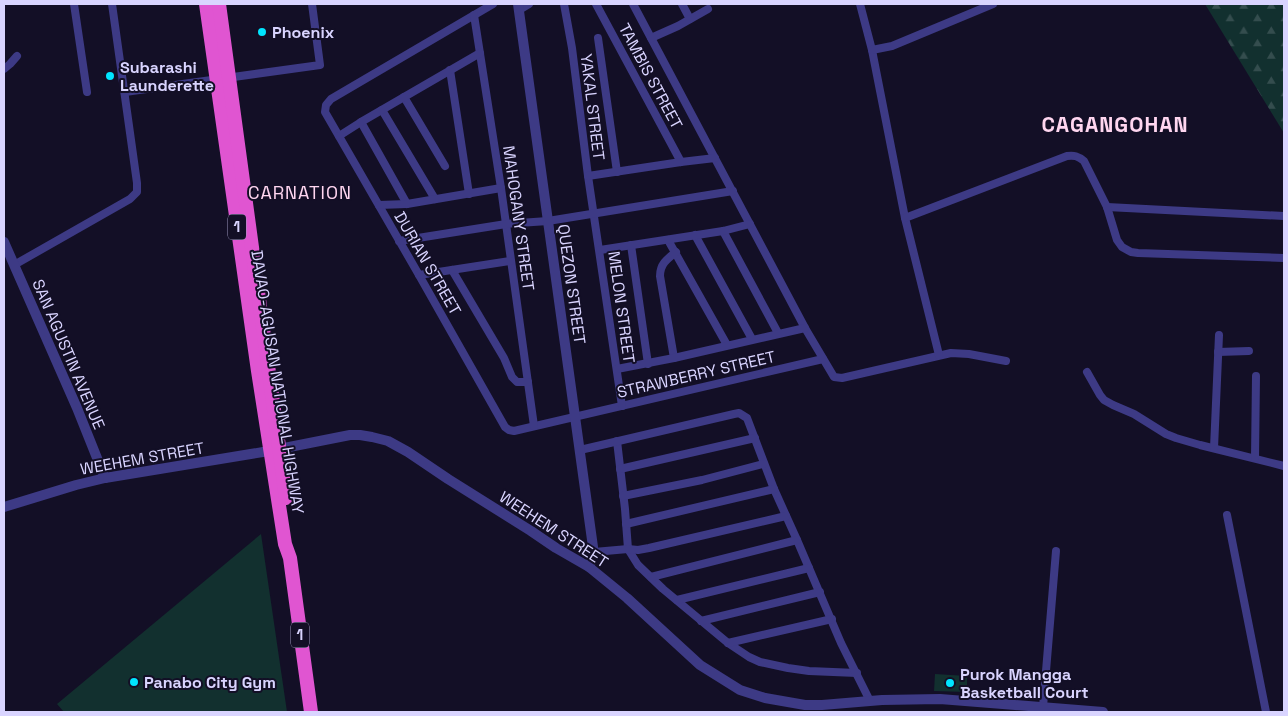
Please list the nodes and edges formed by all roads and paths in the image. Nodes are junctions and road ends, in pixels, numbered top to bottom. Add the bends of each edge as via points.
1 (74, 4) edge
2 (112, 4) edge
3 (206, 4) edge
4 (219, 4) edge
5 (312, 4) edge
6 (492, 4) edge
7 (529, 4) edge
8 (564, 4) edge
9 (596, 4) edge
10 (632, 4) edge
11 (682, 4) edge
12 (860, 4) edge
13 (993, 4) edge
14 (518, 7) edge
15 (708, 9) dead end
16 (474, 14) junction
17 (690, 19) junction
18 (598, 38) dead end
19 (651, 38) junction
20 (219, 50) junction
21 (872, 50) junction
22 (480, 53) junction
23 (17, 56) dead end
24 (4, 69) edge
25 (450, 70) junction
26 (222, 78) junction
27 (87, 92) dead end
28 (126, 92) junction
29 (404, 97) junction
30 (382, 110) junction
31 (361, 122) junction
32 (339, 136) junction
33 (715, 158) junction
34 (681, 162) junction
35 (445, 166) dead end
36 (617, 172) junction
37 (588, 176) junction
38 (501, 188) junction
39 (733, 191) junction
40 (469, 194) junction
41 (435, 199) junction
42 (407, 204) junction
43 (379, 205) junction
44 (1106, 207) junction
45 (594, 213) junction
46 (1284, 216) edge
47 (905, 218) junction
48 (548, 221) junction
49 (506, 224) junction
50 (750, 224) junction
51 (723, 231) junction
52 (695, 235) junction
53 (668, 240) junction
54 (399, 241) junction
55 (4, 242) edge
56 (631, 245) junction
57 (600, 250) junction
58 (676, 252) junction
59 (1284, 258) edge
60 (510, 261) junction
61 (14, 265) junction
62 (452, 270) junction
63 (419, 275) junction
64 (805, 328) junction
65 (778, 333) junction
66 (1219, 334) dead end
67 (752, 339) junction
68 (726, 345) junction
69 (1249, 351) dead end
70 (1218, 352) junction
71 (939, 355) junction
72 (674, 358) junction
73 (823, 359) junction
74 (1006, 361) dead end
75 (648, 364) junction
76 (617, 369) junction
77 (1087, 372) dead end
78 (1256, 376) dead end
79 (528, 382) junction
80 (622, 406) junction
81 (575, 417) junction
82 (534, 426) junction
83 (506, 427) joint
84 (755, 438) junction
85 (617, 441) junction
86 (1214, 448) junction
87 (275, 450) junction
88 (580, 450) junction
89 (1255, 458) junction
90 (764, 464) junction
91 (1284, 466) edge
92 (620, 469) junction
93 (105, 478) junction
94 (774, 489) junction
95 (624, 496) junction
96 (4, 507) edge
97 (1227, 515) dead end
98 (786, 516) junction
99 (626, 524) junction
100 (797, 540) junction
101 (628, 549) junction
102 (1056, 551) dead end
103 (594, 552) junction
104 (589, 567) junction
105 (809, 568) junction
106 (651, 577) junction
107 (820, 592) junction
108 (676, 600) junction
109 (832, 619) junction
110 (701, 621) junction
111 (728, 644) junction
112 (857, 674) junction
113 (870, 701) junction
114 (1043, 707) junction
115 (1004, 708) edge
116 (311, 712) edge
117 (1103, 712) edge
118 (1266, 712) edge

1 - 27 street
2 - 28 street
3 - 20 highway, DAVAO-AGUSAN NATIONAL HIGHWAY / 1
4 - 20 highway, DAVAO-AGUSAN NATIONAL HIGHWAY / 1
5 - 26 street via 320,65
6 - 16 street
7 - 14 street
8 - 37 street, YAKAL STREET
9 - 34 street, TAMBIS STREET
10 - 19 street
11 - 17 street
12 - 21 street
13 - 21 street via 892,46
14 - 48 street, QUEZON STREET
15 - 17 street
16 - 22 street, MAHOGANY STREET
16 - 32 street, DURIAN STREET via 331,99 325,112
17 - 19 street
18 - 36 street
19 - 33 street
20 - 26 highway, DAVAO-AGUSAN NATIONAL HIGHWAY / 1
21 - 47 street
22 - 25 street
22 - 38 street, MAHOGANY STREET
23 - 24 street
25 - 29 street
25 - 40 street
26 - 28 street
26 - 87 highway, DAVAO-AGUSAN NATIONAL HIGHWAY / 1
28 - 61 street via 137,192
29 - 30 street
29 - 35 street
30 - 31 street
30 - 41 street
31 - 32 street
31 - 42 street
32 - 43 street, DURIAN STREET
33 - 34 street
33 - 39 street
34 - 36 street
36 - 37 street
37 - 45 street, YAKAL STREET
38 - 40 street
38 - 49 street, MAHOGANY STREET
39 - 45 street
39 - 50 street
40 - 41 street
41 - 42 street
42 - 43 street
43 - 54 street, DURIAN STREET
44 - 46 street
44 - 47 street via 1084,161 1073,155
44 - 59 street via 1117,240 1131,252
45 - 48 street
45 - 57 street, MELON STREET
47 - 71 street
48 - 49 street
48 - 81 street, QUEZON STREET
49 - 54 street
49 - 60 street, MAHOGANY STREET
50 - 51 street
50 - 64 street
51 - 52 street
51 - 65 street
52 - 53 street
52 - 67 street
53 - 56 street
53 - 58 street
54 - 63 street, DURIAN STREET
55 - 61 street, SAN AGUSTIN AVENUE
56 - 57 street
56 - 75 street
57 - 76 street, MELON STREET
58 - 68 street
58 - 72 street via 660,270
60 - 62 street
60 - 79 street, MAHOGANY STREET
61 - 93 street, SAN AGUSTIN AVENUE
62 - 63 street
62 - 79 street via 512,377 517,382
63 - 83 street, DURIAN STREET
64 - 65 street
64 - 73 street
65 - 67 street
66 - 70 street
67 - 68 street
68 - 72 street
69 - 70 street
70 - 86 street
71 - 73 street via 842,378 834,377
71 - 74 street via 968,354
72 - 75 street
73 - 80 street, STRAWBERRY STREET
75 - 76 street
76 - 80 street, MELON STREET
77 - 86 street via 1104,400 1171,436
78 - 89 street
79 - 82 street, MAHOGANY STREET
80 - 81 street, STRAWBERRY STREET
81 - 82 street, STRAWBERRY STREET
81 - 88 street, QUEZON STREET
82 - 83 street, STRAWBERRY STREET via 514,431
84 - 85 street via 747,418 739,413
84 - 90 street
84 - 92 street
85 - 88 street
85 - 92 street
86 - 89 street
87 - 93 street, WEEHEM STREET
87 - 104 street, WEEHEM STREET via 350,435 388,441
87 - 116 highway, DAVAO-AGUSAN NATIONAL HIGHWAY / 1 via 284,544 290,558
88 - 103 street, QUEZON STREET
89 - 91 street
90 - 94 street
90 - 95 street
92 - 95 street
93 - 96 street, WEEHEM STREET
94 - 98 street
94 - 99 street
95 - 99 street
97 - 118 street
98 - 100 street
98 - 101 street via 649,548
99 - 101 street
100 - 105 street
100 - 106 street
101 - 103 street
101 - 106 street
102 - 114 street
103 - 104 street, QUEZON STREET
104 - 113 street, WEEHEM STREET via 700,665 740,690 805,705
105 - 107 street
105 - 108 street
106 - 108 street
107 - 109 street
107 - 110 street
108 - 110 street
109 - 111 street
109 - 112 street
110 - 111 street
111 - 112 street via 760,662 809,671
112 - 113 street
113 - 115 street, WEEHEM STREET via 940,699
114 - 115 street, WEEHEM STREET
114 - 117 street, WEEHEM STREET

